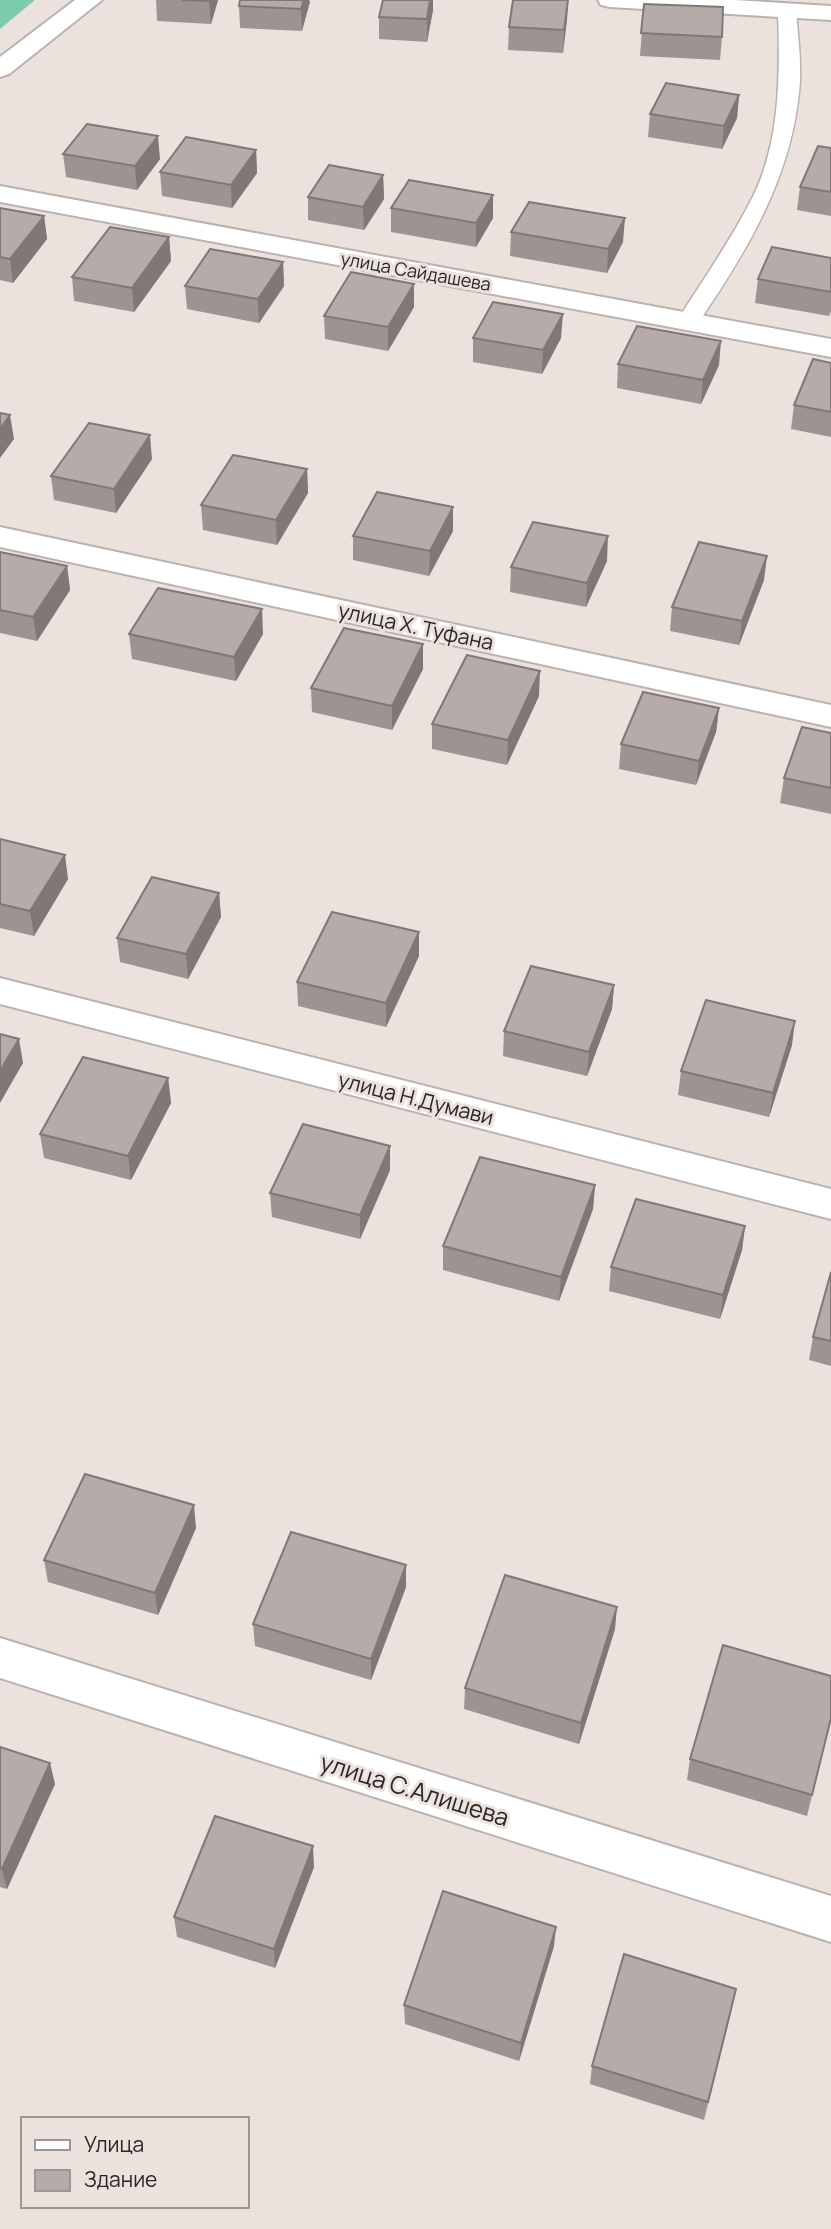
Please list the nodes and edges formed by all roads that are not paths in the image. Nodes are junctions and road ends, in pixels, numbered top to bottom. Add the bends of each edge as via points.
1 (90, 0) edge
2 (610, 0) edge
3 (787, 11) junction
4 (831, 13) edge
5 (0, 69) edge
6 (0, 194) edge
7 (688, 321) junction
8 (831, 348) edge
9 (0, 537) edge
10 (831, 716) edge
11 (0, 992) edge
12 (831, 1204) edge
13 (0, 1658) edge
14 (831, 1919) edge

1 - 5 street
2 - 3 street
3 - 4 street
3 - 7 lane via 790,80 781,144 760,204
6 - 7 street, улица Сайдашева
7 - 8 street, улица Сайдашева
9 - 10 street, улица Х. Туфана
11 - 12 street, улица Н.Думави
13 - 14 street, улица С.Алишева

